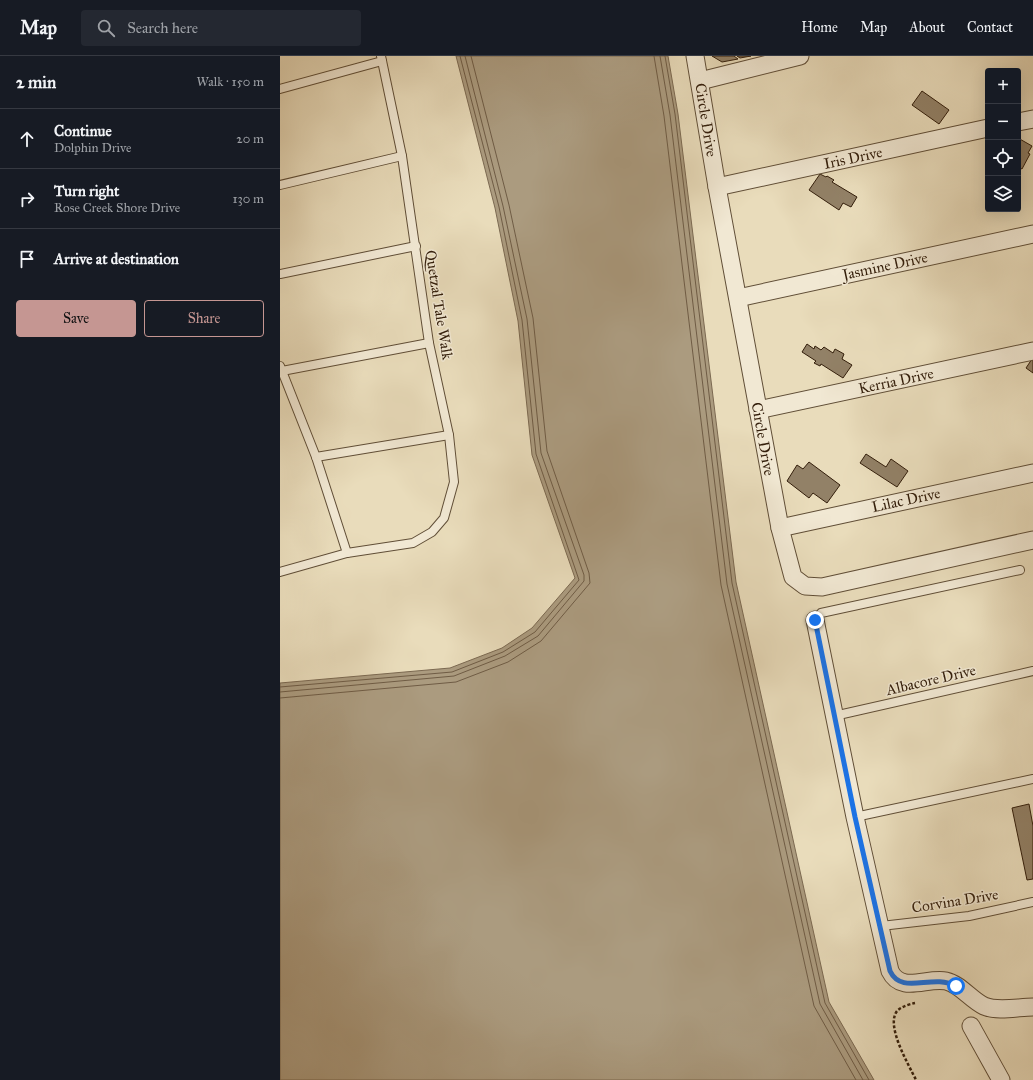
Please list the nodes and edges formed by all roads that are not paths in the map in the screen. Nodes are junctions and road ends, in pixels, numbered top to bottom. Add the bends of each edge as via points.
1 (695, 56) edge
2 (800, 56) edge
3 (382, 58) edge
4 (700, 81) junction
5 (280, 89) edge
6 (1033, 119) edge
7 (1021, 121) edge
8 (985, 129) edge
9 (402, 156) junction
10 (280, 185) edge
11 (717, 187) junction
12 (1033, 234) edge
13 (416, 246) junction
14 (280, 274) edge
15 (738, 298) junction
16 (429, 343) junction
17 (1033, 351) edge
18 (281, 368) edge
19 (758, 410) junction
20 (449, 435) junction
21 (316, 457) junction
22 (1033, 473) edge
23 (780, 528) junction
24 (1033, 540) edge
25 (347, 553) junction
26 (1020, 570) dead end
27 (280, 572) edge
28 (815, 620) joint
29 (1033, 671) edge
30 (834, 716) junction
31 (1033, 779) edge
32 (855, 817) junction
33 (1033, 902) edge
34 (881, 926) junction
35 (1033, 1007) edge
36 (972, 1026) dead end
37 (1001, 1080) edge

1 - 4 street, Circle Drive
2 - 4 street
3 - 5 lane
3 - 9 lane, Quetzal Tale Walk
4 - 11 street, Circle Drive
6 - 7 street
8 - 11 street, Iris Drive
9 - 10 lane
9 - 13 lane, Quetzal Tale Walk
11 - 15 street, Circle Drive
12 - 15 street, Jasmine Drive
13 - 14 lane
13 - 16 lane, Quetzal Tale Walk
15 - 19 street, Circle Drive
16 - 18 lane
16 - 20 lane, Quetzal Tale Walk
17 - 19 street, Kerria Drive
18 - 21 lane
19 - 23 street, Circle Drive
20 - 21 lane
20 - 25 lane, Quetzal Tale Walk via 454,482 444,518 432,532 413,543
21 - 25 lane
22 - 23 street, Lilac Drive
23 - 24 street, Circle Drive via 793,577 805,586 822,588
25 - 27 lane
26 - 28 lane via 821,613
28 - 30 street
29 - 30 lane, Albacore Drive
30 - 32 street
31 - 32 lane
32 - 34 street
33 - 34 lane, Corvina Drive via 969,916
34 - 35 street via 890,971 900,982 913,984 946,981 985,1006
36 - 37 street

